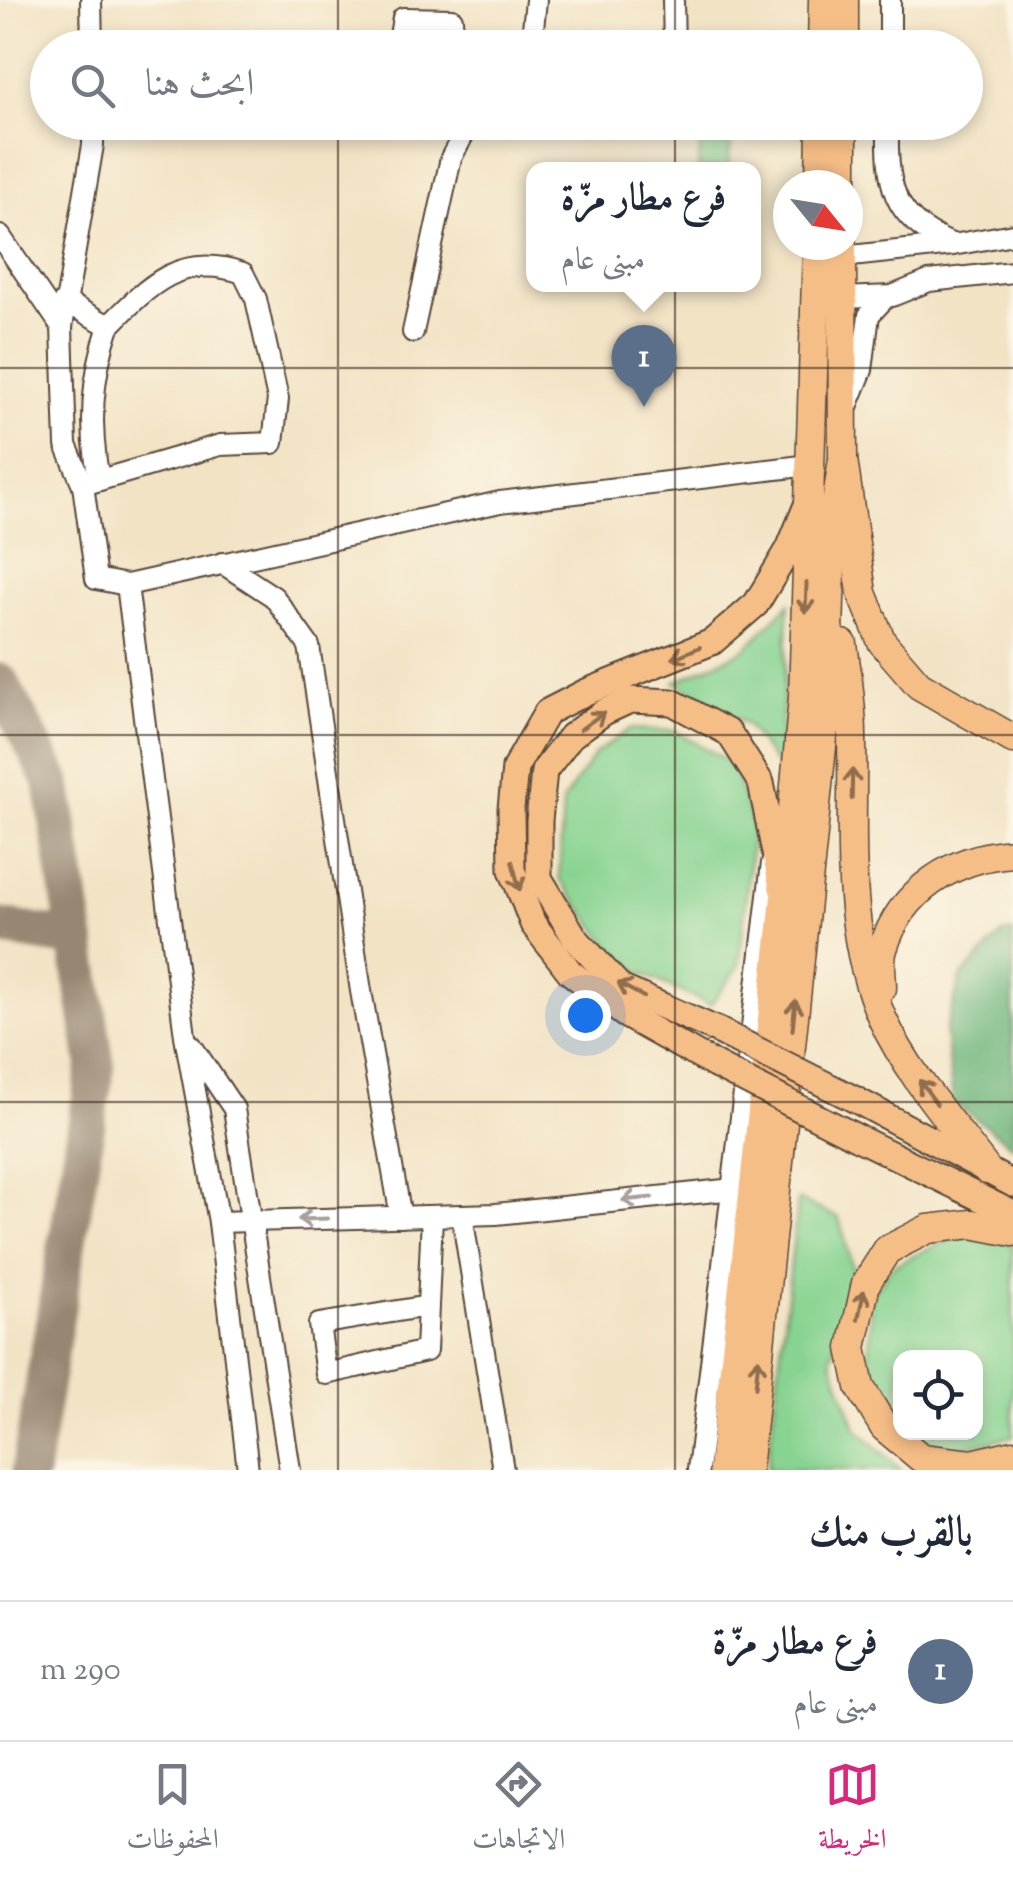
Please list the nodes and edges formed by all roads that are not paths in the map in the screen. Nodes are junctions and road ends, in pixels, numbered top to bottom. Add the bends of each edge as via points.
1 (91, 0) edge
2 (536, 0) edge
3 (673, 0) edge
4 (823, 0) edge
5 (844, 0) edge
6 (890, 0) edge
7 (92, 30) edge
8 (401, 30) edge
9 (453, 30) edge
10 (533, 30) edge
11 (674, 30) edge
12 (822, 30) edge
13 (844, 30) edge
14 (890, 30) edge
15 (93, 140) edge
16 (460, 140) edge
17 (821, 140) edge
18 (843, 140) edge
19 (888, 140) edge
20 (820, 170) edge
21 (843, 170) edge
22 (1013, 234) edge
23 (0, 236) edge
24 (953, 245) junction
25 (863, 248) edge
26 (833, 260) edge
27 (836, 260) edge
28 (1013, 272) edge
29 (886, 297) junction
30 (842, 298) junction
31 (64, 301) junction
32 (110, 326) junction
33 (62, 327) junction
34 (413, 332) dead end
35 (842, 418) junction
36 (843, 459) junction
37 (810, 465) junction
38 (91, 482) junction
39 (809, 500) junction
40 (832, 533) junction
41 (222, 564) junction
42 (127, 584) junction
43 (1013, 738) edge
44 (773, 851) junction
45 (1013, 853) edge
46 (785, 901) junction
47 (883, 1020) junction
48 (185, 1036) junction
49 (987, 1170) junction
50 (1013, 1184) edge
51 (734, 1189) junction
52 (462, 1214) junction
53 (1013, 1214) edge
54 (401, 1216) junction
55 (432, 1216) junction
56 (253, 1221) junction
57 (219, 1222) junction
58 (1013, 1232) edge
59 (428, 1306) junction
60 (1013, 1454) edge
61 (248, 1470) edge
62 (290, 1470) edge
63 (503, 1470) edge
64 (698, 1470) edge
65 (723, 1470) edge
66 (747, 1470) edge

1 - 7 street
2 - 10 street
3 - 11 street
4 - 12 highway
5 - 13 highway
6 - 14 street
8 - 9 street via 403,18 452,20
15 - 31 street
16 - 34 street
17 - 20 highway
18 - 21 highway
19 - 24 street via 887,168 899,204 928,234
22 - 24 street
23 - 33 street
24 - 25 street
26 - 37 highway
27 - 30 highway
28 - 29 street via 929,281
29 - 30 street
29 - 35 street via 869,315 862,370
30 - 35 highway
31 - 32 street
31 - 33 street
32 - 38 street via 96,362
32 - 38 street via 149,285 180,270 216,264 243,273 256,299 278,399 273,442 220,445
33 - 38 street via 66,445
35 - 36 highway
36 - 40 highway
36 - 43 highway via 862,593 882,642 920,685
37 - 39 highway
37 - 41 street via 500,502
38 - 42 street via 96,579
39 -> 46 highway via 803,697
39 -> 53 main road, bridge via 756,604 712,642 547,712 515,768 512,870 533,924 570,972 624,1014
47 -> 40 highway via 860,952 851,874 852,730
66 -> 40 highway via 827,699
41 - 42 street
41 - 54 street via 274,597 308,646
42 - 48 street
44 - 46 main road
49 -> 44 main road, bridge via 621,988 575,938 539,878 544,771 571,736 604,712 630,700 672,702 729,733 761,782
44 - 51 street
45 - 47 highway via 984,855 931,878 902,908 882,952
46 - 65 highway
49 -> 47 highway
48 - 56 street via 234,1109
48 - 57 street
49 - 50 main road
51 -> 52 street
51 - 64 street
52 - 55 street
52 - 63 street
54 - 55 street
54 -> 56 street
55 - 59 street
56 - 57 street
56 - 62 street
57 - 61 street
60 -> 58 highway via 972,1464 920,1458 884,1427 860,1387 852,1348 866,1283 886,1250 928,1229 972,1224
59 - 59 street via 426,1351 326,1374 319,1324

